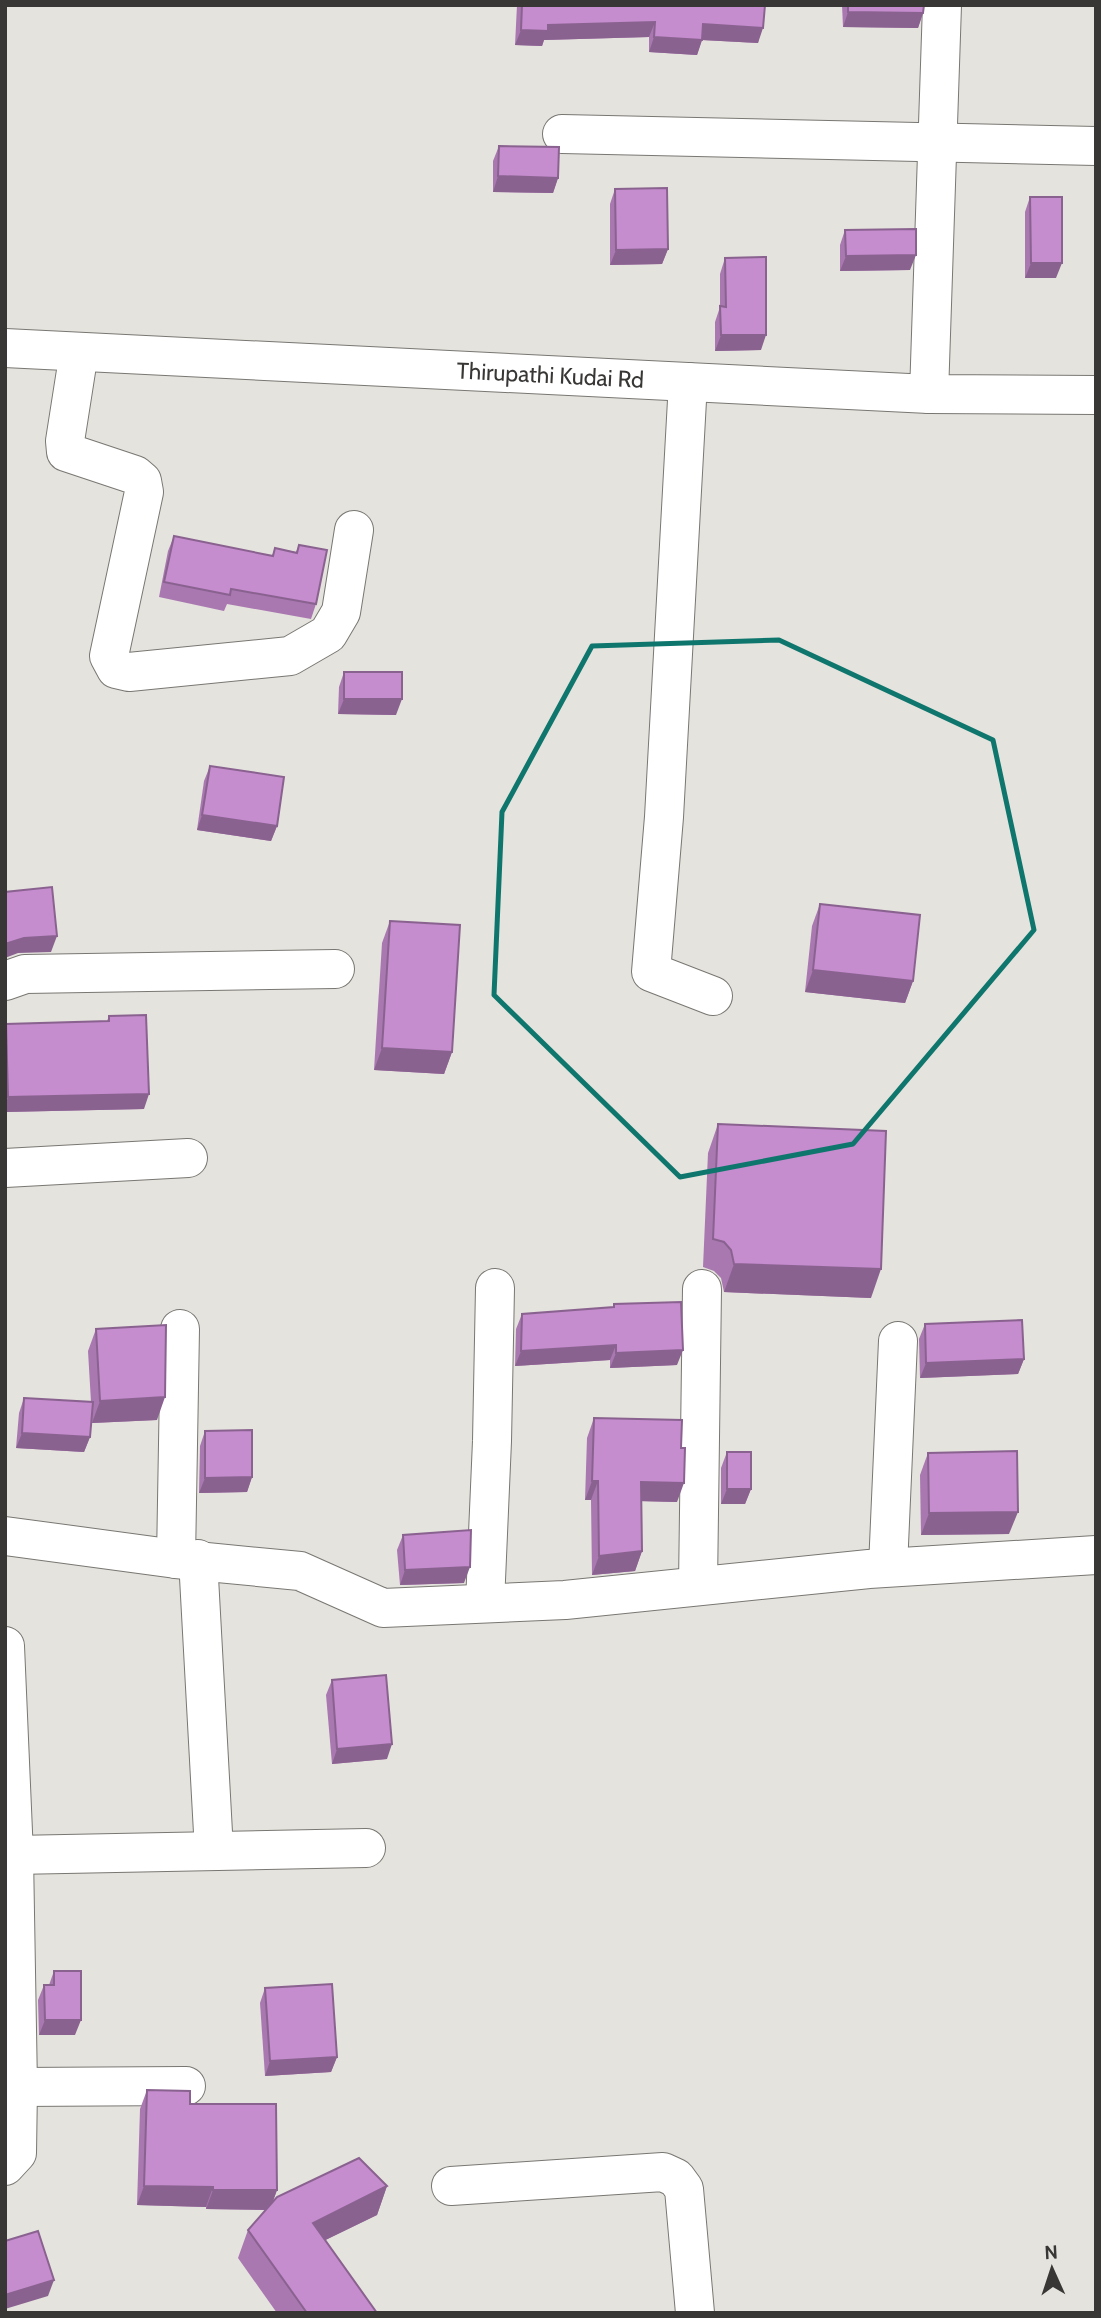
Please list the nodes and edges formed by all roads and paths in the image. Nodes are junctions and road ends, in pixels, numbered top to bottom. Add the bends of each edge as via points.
1 (942, 5) edge
2 (562, 134) dead end
3 (939, 143) junction
4 (1096, 146) edge
5 (5, 348) edge
6 (79, 352) junction
7 (688, 382) junction
8 (929, 394) junction
9 (1096, 395) edge
10 (354, 530) dead end
11 (335, 969) dead end
12 (5, 981) edge
13 (713, 996) dead end
14 (188, 1158) dead end
15 (5, 1168) edge
16 (495, 1288) dead end
17 (702, 1289) dead end
18 (180, 1329) dead end
19 (898, 1341) dead end
20 (5, 1536) edge
21 (1096, 1555) edge
22 (187, 1559) junction
23 (888, 1567) junction
24 (698, 1586) junction
25 (485, 1603) junction
26 (5, 1646) edge
27 (366, 1848) dead end
28 (214, 1851) junction
29 (14, 1856) junction
30 (12, 2079) edge
31 (186, 2086) dead end
32 (5, 2166) edge
33 (451, 2186) dead end
34 (695, 2313) edge

1 - 3 street
2 - 3 street
3 - 4 street
3 - 8 street
5 - 6 street, Thirupathi Kudai Rd
6 - 7 street, Thirupathi Kudai Rd
6 - 10 street via 66,452 135,475 144,492 108,656 116,669 290,656 328,634 341,612
7 - 8 street, Thirupathi Kudai Rd
7 - 13 street via 651,972
8 - 9 street, Thirupathi Kudai Rd
11 - 12 street via 25,974
14 - 15 street
16 - 25 street
17 - 24 street
18 - 22 street
19 - 23 street
20 - 22 street
21 - 23 street
22 - 25 street via 300,1571 383,1608
22 - 28 street
23 - 24 street
24 - 25 street
26 - 29 street
27 - 28 street
28 - 29 street
29 - 30 street
30 - 31 street
30 - 32 street via 17,2153
33 - 34 street via 663,2172 676,2178 684,2189

